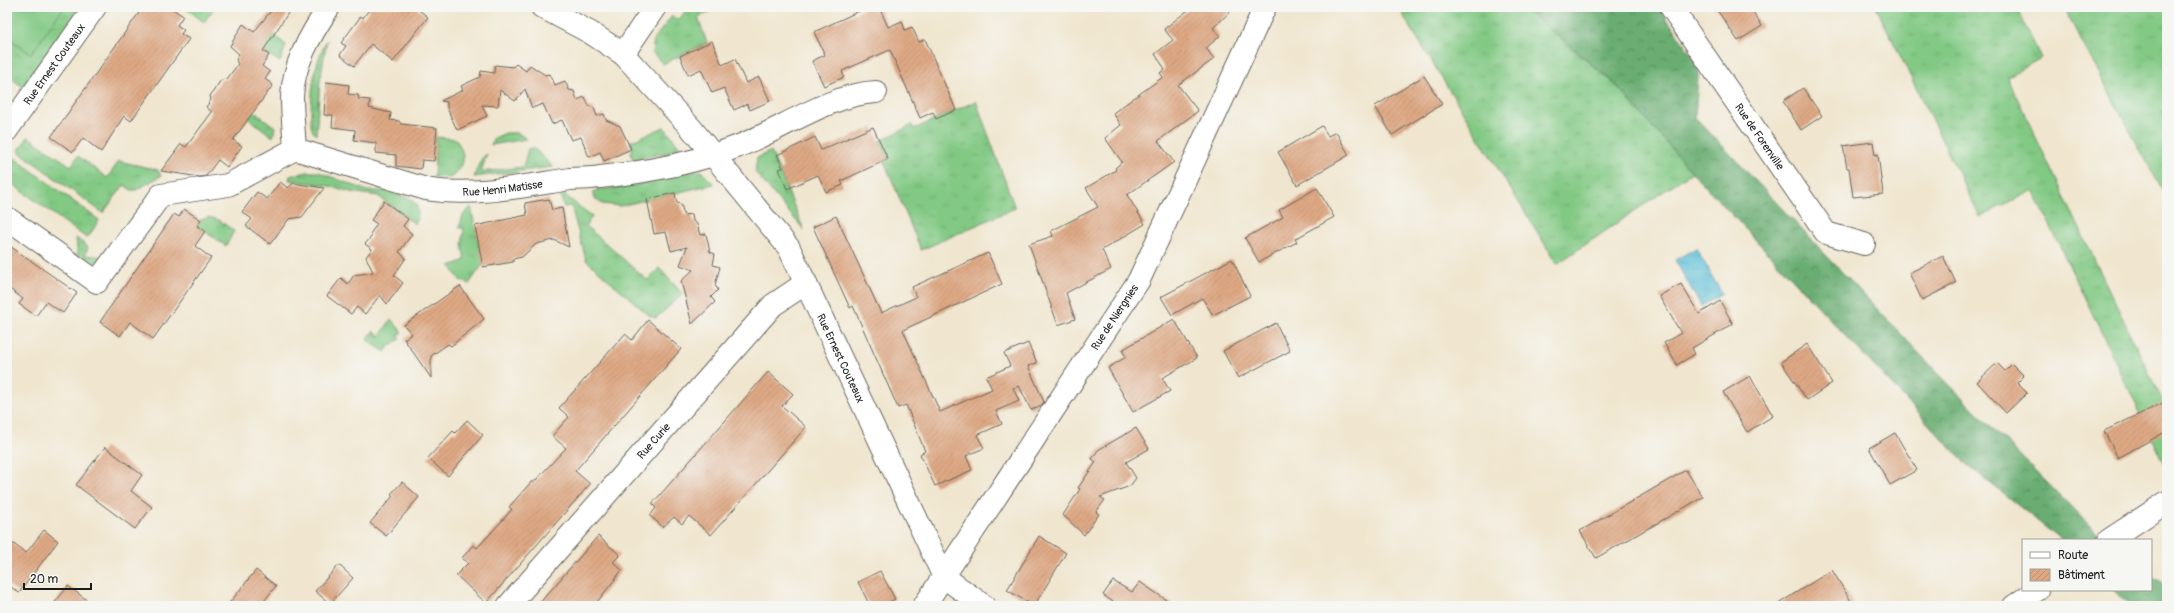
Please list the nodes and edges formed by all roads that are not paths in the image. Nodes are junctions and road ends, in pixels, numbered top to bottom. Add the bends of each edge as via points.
1 (95, 7) edge
2 (329, 7) edge
3 (542, 7) edge
4 (656, 7) edge
5 (1265, 7) edge
6 (1671, 7) edge
7 (623, 54) junction
8 (876, 92) dead end
9 (9, 122) edge
10 (295, 149) junction
11 (713, 155) junction
12 (7, 218) edge
13 (1864, 244) dead end
14 (806, 283) junction
15 (2167, 502) edge
16 (2111, 539) edge
17 (944, 577) junction
18 (2036, 591) edge
19 (508, 606) edge
20 (924, 606) edge
21 (984, 606) edge
22 (2014, 606) edge

1 - 9 street, Rue Ernest Couteaux
2 - 10 street via 307,43 294,79 292,97
3 - 7 street, Rue Ernest Couteaux via 591,33
4 - 7 street
5 - 17 street, Rue de Niergnies via 1139,280
6 - 13 street, Rue de Forenville via 1826,233
7 - 11 street, Rue Ernest Couteaux
8 - 11 street via 850,95
10 - 11 street, Rue Henri Matisse via 426,189 445,192 503,189 623,175
10 - 12 street via 228,185 161,195 97,282
11 - 14 street, Rue Ernest Couteaux via 789,248
14 - 17 street, Rue Ernest Couteaux
14 - 19 street, Rue Curie via 773,305
15 - 16 street
17 - 20 street, Rue de Niergnies
17 - 21 street
18 - 22 street

